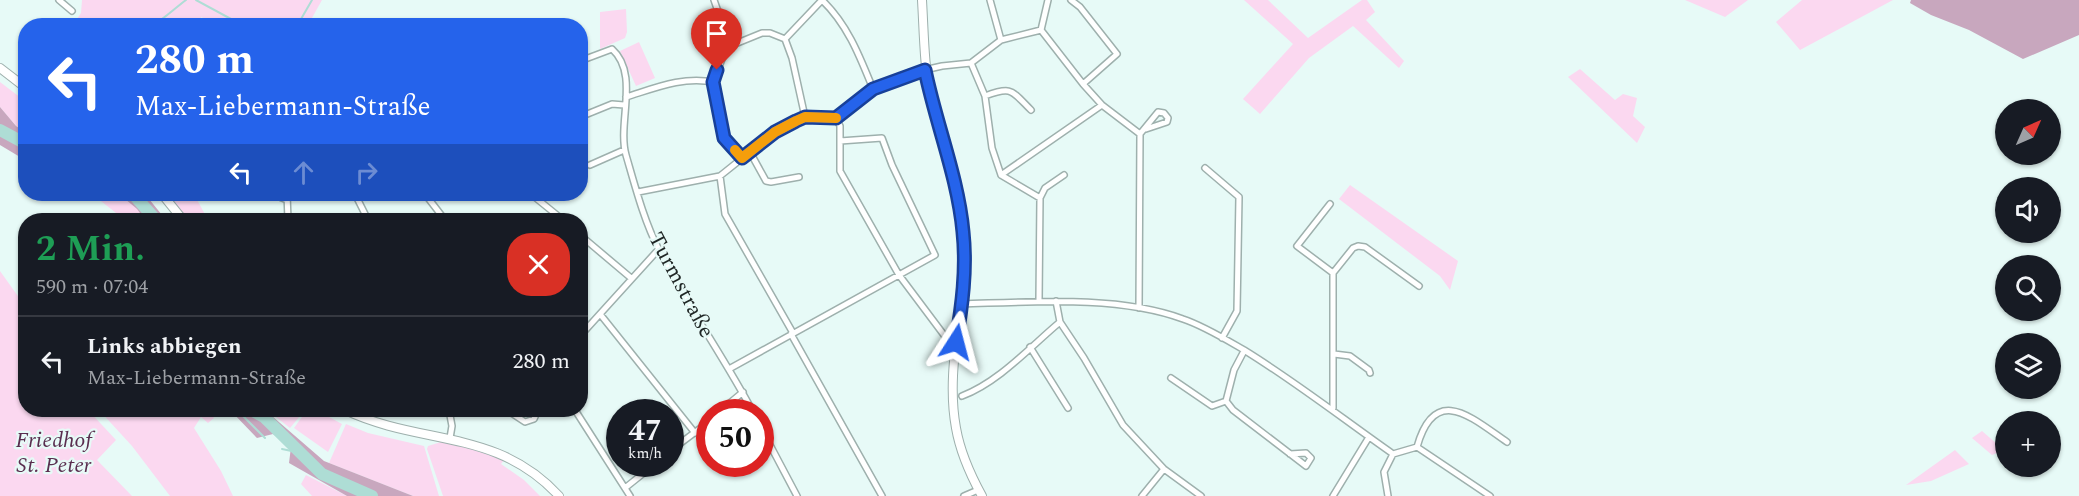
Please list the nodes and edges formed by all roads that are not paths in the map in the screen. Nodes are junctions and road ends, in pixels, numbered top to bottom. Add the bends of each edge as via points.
1 (59, 0) edge
2 (714, 0) edge
3 (822, 0) edge
4 (922, 0) edge
5 (990, 0) edge
6 (1048, 0) edge
7 (1071, 0) edge
8 (72, 11) dead end
9 (1041, 30) junction
10 (785, 39) junction
11 (1001, 40) junction
12 (730, 46) junction
13 (588, 58) edge
14 (971, 63) junction
15 (0, 68) edge
16 (925, 70) junction
17 (18, 82) edge
18 (713, 82) junction
19 (1083, 84) junction
20 (873, 89) junction
21 (985, 96) junction
22 (626, 97) junction
23 (624, 105) junction
24 (1102, 105) junction
25 (1031, 110) dead end
26 (588, 114) edge
27 (805, 117) junction
28 (836, 118) junction
29 (1146, 129) dead end
30 (1140, 134) junction
31 (840, 141) junction
32 (624, 150) junction
33 (750, 152) junction
34 (742, 158) junction
35 (590, 165) dead end
36 (1205, 168) dead end
37 (1001, 175) junction
38 (1064, 175) dead end
39 (720, 176) junction
40 (799, 177) dead end
41 (638, 192) junction
42 (1040, 198) junction
43 (168, 201) edge
44 (430, 201) edge
45 (540, 201) edge
46 (1330, 204) dead end
47 (177, 213) edge
48 (440, 213) edge
49 (554, 213) edge
50 (588, 242) edge
51 (658, 250) junction
52 (1333, 273) junction
53 (899, 275) junction
54 (631, 278) junction
55 (1419, 286) dead end
56 (1039, 300) junction
57 (1056, 301) junction
58 (962, 304) junction
59 (1139, 308) junction
60 (600, 314) junction
61 (1060, 322) junction
62 (588, 327) edge
63 (792, 334) junction
64 (1222, 338) junction
65 (956, 342) junction
66 (1030, 347) junction
67 (1244, 351) junction
68 (1334, 354) junction
69 (729, 369) junction
70 (1370, 373) dead end
71 (1171, 378) dead end
72 (742, 392) junction
73 (962, 396) dead end
74 (734, 399) edge
75 (746, 399) edge
76 (1227, 401) junction
77 (1068, 408) dead end
78 (1333, 408) junction
79 (364, 417) edge
80 (450, 417) edge
81 (518, 417) edge
82 (535, 417) edge
83 (579, 417) edge
84 (696, 433) joint
85 (1369, 437) junction
86 (450, 438) junction
87 (684, 441) edge
88 (1507, 442) dead end
89 (1417, 447) junction
90 (774, 452) edge
91 (1290, 454) dead end
92 (1393, 454) junction
93 (1164, 469) junction
94 (639, 477) edge
95 (625, 488) junction
96 (980, 493) edge
97 (559, 496) edge
98 (630, 496) edge
99 (797, 496) edge
100 (882, 496) edge
101 (964, 496) edge
102 (1142, 496) edge
103 (1201, 496) edge
104 (1333, 496) edge
105 (1388, 496) edge
106 (1490, 496) edge

1 - 8 street
2 - 12 street
3 - 10 street
3 - 20 street via 846,29
4 - 16 main road
5 - 11 street
6 - 9 street
7 - 19 street via 1117,54
9 - 11 street
9 - 19 street
10 - 12 street via 762,33
10 - 27 street
11 - 14 street
12 - 18 street
13 - 22 street, Turmstraße via 612,49 625,73
14 - 16 street
14 - 21 street
15 - 17 main road
16 - 20 street
16 - 58 main road via 963,231
18 - 22 street via 683,80
18 - 34 street via 724,138
19 - 24 street
20 - 28 street
21 - 25 street via 1003,89 1013,92
21 - 37 street via 992,148
22 - 23 street, Turmstraße
23 - 26 street via 612,104
23 - 32 street, Turmstraße
24 - 30 street
24 - 37 street
27 - 28 street
27 - 33 street via 775,132
28 - 31 street
29 - 30 street
30 - 59 street
31 - 53 street via 840,171
31 - 53 street via 882,138 935,255
32 - 35 street
32 - 41 street, Turmstraße
33 - 34 street
33 - 40 street via 766,181
34 - 39 street
36 - 64 street via 1239,197 1237,311
37 - 42 street
38 - 42 street via 1045,188
39 - 41 street
39 - 63 street via 725,214
41 - 51 street, Turmstraße
42 - 56 street
43 - 47 main road
44 - 48 street
45 - 49 street
46 - 52 street via 1297,246
50 - 54 street
51 - 54 street
51 - 69 street, Turmstraße via 697,322
52 - 55 street via 1353,248 1365,247
52 - 68 street
53 - 63 street
53 - 65 street via 947,339
54 - 60 street
56 - 57 street
56 - 58 street
57 - 59 street
57 - 61 street
58 - 65 main road
59 - 64 street via 1183,319
60 - 62 street
60 - 84 street
61 - 66 street
61 - 93 street via 1123,425
63 - 69 street
63 - 100 street
64 - 67 street
65 - 96 main road via 956,428
66 - 73 street via 1001,373
66 - 77 street
67 - 76 street via 1234,370
67 - 78 street
68 - 70 street via 1350,356
68 - 78 street
69 - 72 street, Turmstraße
71 - 76 street via 1212,406
72 - 74 street
72 - 75 street, Turmstraße
76 - 91 street via 1233,410
78 - 85 street
79 - 86 main road via 396,429
80 - 86 street
81 - 82 street via 525,422
83 - 95 street
84 - 87 street
85 - 92 street
85 - 104 street
86 - 97 main road via 511,458
88 - 89 street via 1466,413 1451,410 1434,415
89 - 92 street
89 - 106 street
90 - 99 street
92 - 105 street via 1384,472
93 - 102 street
93 - 103 street
94 - 95 street
95 - 98 street
96 - 101 street

